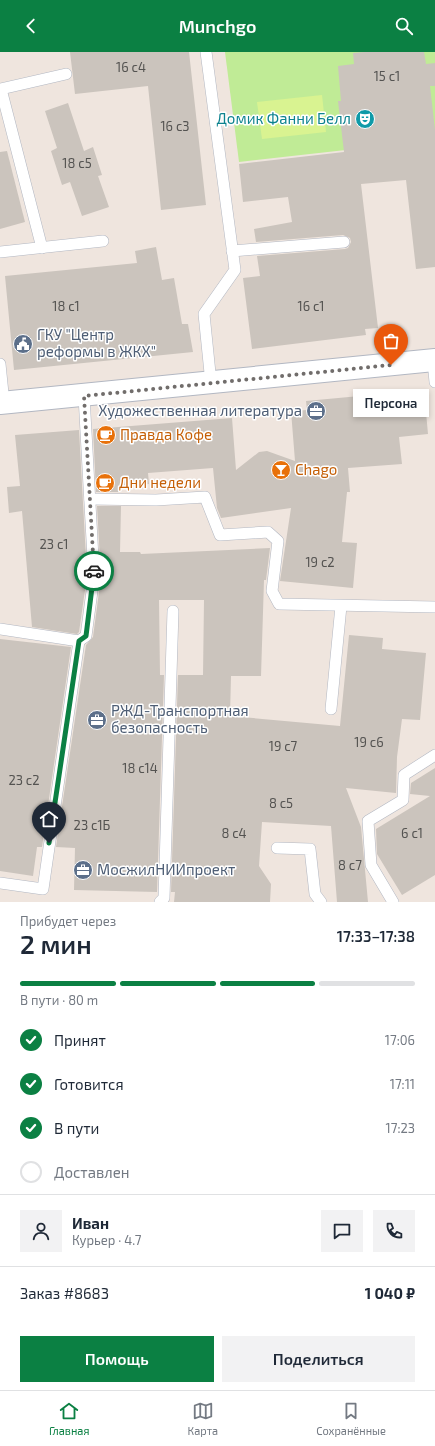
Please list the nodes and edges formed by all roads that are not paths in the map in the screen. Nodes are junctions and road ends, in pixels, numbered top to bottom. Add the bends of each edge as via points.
1 (206, 52) edge
2 (66, 74) dead end
3 (103, 241) dead end
4 (344, 242) dead end
5 (42, 248) junction
6 (0, 252) edge
7 (232, 252) junction
8 (434, 360) edge
9 (0, 364) edge
10 (435, 382) edge
11 (210, 383) junction
12 (84, 396) junction
13 (2, 403) edge
14 (90, 499) junction
15 (341, 606) junction
16 (435, 607) edge
17 (173, 611) dead end
18 (0, 629) edge
19 (79, 641) junction
20 (331, 710) dead end
21 (435, 755) edge
22 (277, 848) dead end
23 (0, 883) edge
24 (160, 902) edge
25 (321, 902) edge
26 (393, 902) edge

1 - 7 lane
2 - 5 lane via 1,89
3 - 5 lane
4 - 7 lane
5 - 6 lane
7 - 11 lane via 234,270 204,314
8 - 10 lane
8 - 11 main road
9 - 13 lane
11 - 12 main road
12 - 13 main road
12 - 14 lane
14 - 15 lane via 156,500 205,497 220,535 268,532 278,540 272,591 279,604
14 - 19 lane via 94,576 86,636
15 - 16 lane
15 - 20 lane
17 - 24 lane via 164,898
18 - 19 lane
19 - 23 lane via 43,889
21 - 26 lane via 404,775 403,800 368,821 371,865
22 - 25 lane via 310,849 315,894

